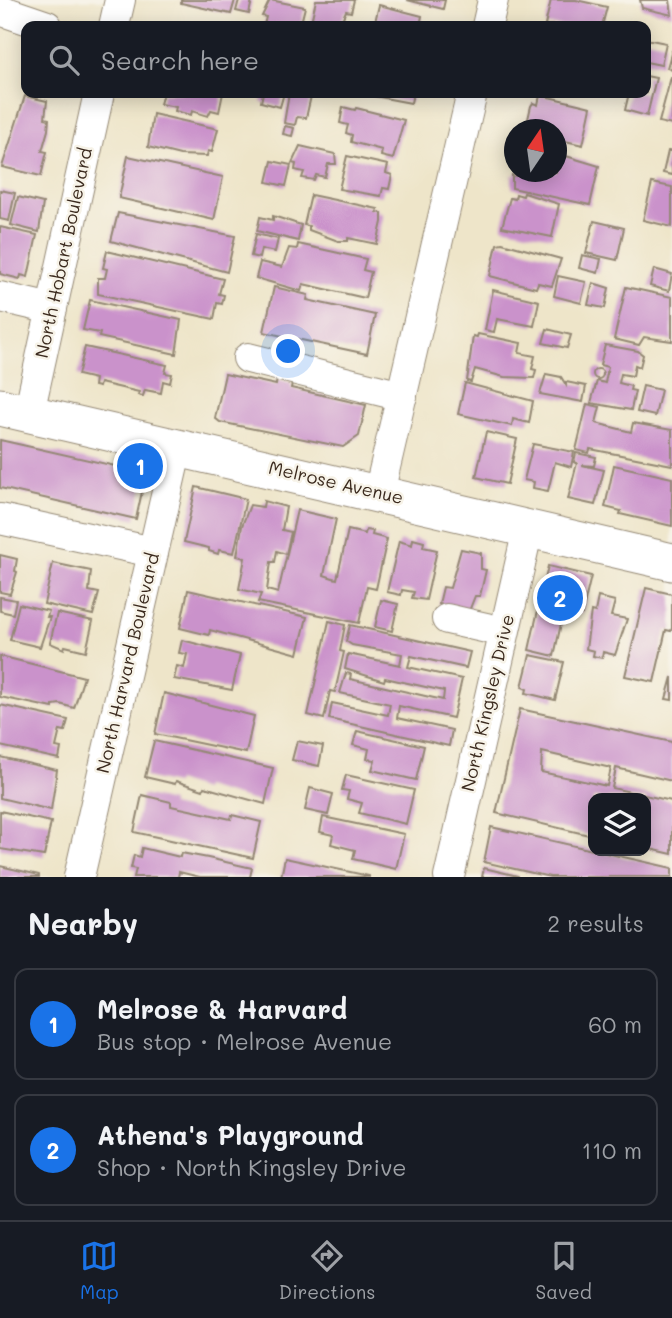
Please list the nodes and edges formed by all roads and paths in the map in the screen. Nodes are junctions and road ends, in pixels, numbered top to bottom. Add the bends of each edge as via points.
1 (120, 0) edge
2 (493, 0) edge
3 (0, 10) edge
4 (32, 21) edge
5 (115, 21) edge
6 (488, 21) edge
7 (98, 98) edge
8 (471, 98) edge
9 (0, 298) edge
10 (52, 309) junction
11 (248, 358) dead end
12 (402, 396) junction
13 (14, 410) edge
14 (177, 448) junction
15 (379, 493) junction
16 (0, 519) edge
17 (528, 529) junction
18 (153, 552) junction
19 (672, 562) edge
20 (447, 619) dead end
21 (504, 632) junction
22 (79, 877) edge
23 (449, 877) edge

1 - 5 street
2 - 6 street
3 - 4 street
7 - 10 street, North Hobart Boulevard
8 - 12 street
9 - 10 street
10 - 13 street, North Hobart Boulevard
11 - 12 street
12 - 15 street
13 - 14 main road, Melrose Avenue
14 - 15 main road, Melrose Avenue
14 - 18 street, North Harvard Boulevard
15 - 17 main road, Melrose Avenue
16 - 18 street
17 - 19 main road, Melrose Avenue
17 - 21 street, North Kingsley Drive
18 - 22 street, North Harvard Boulevard
20 - 21 street
21 - 23 street, North Kingsley Drive

